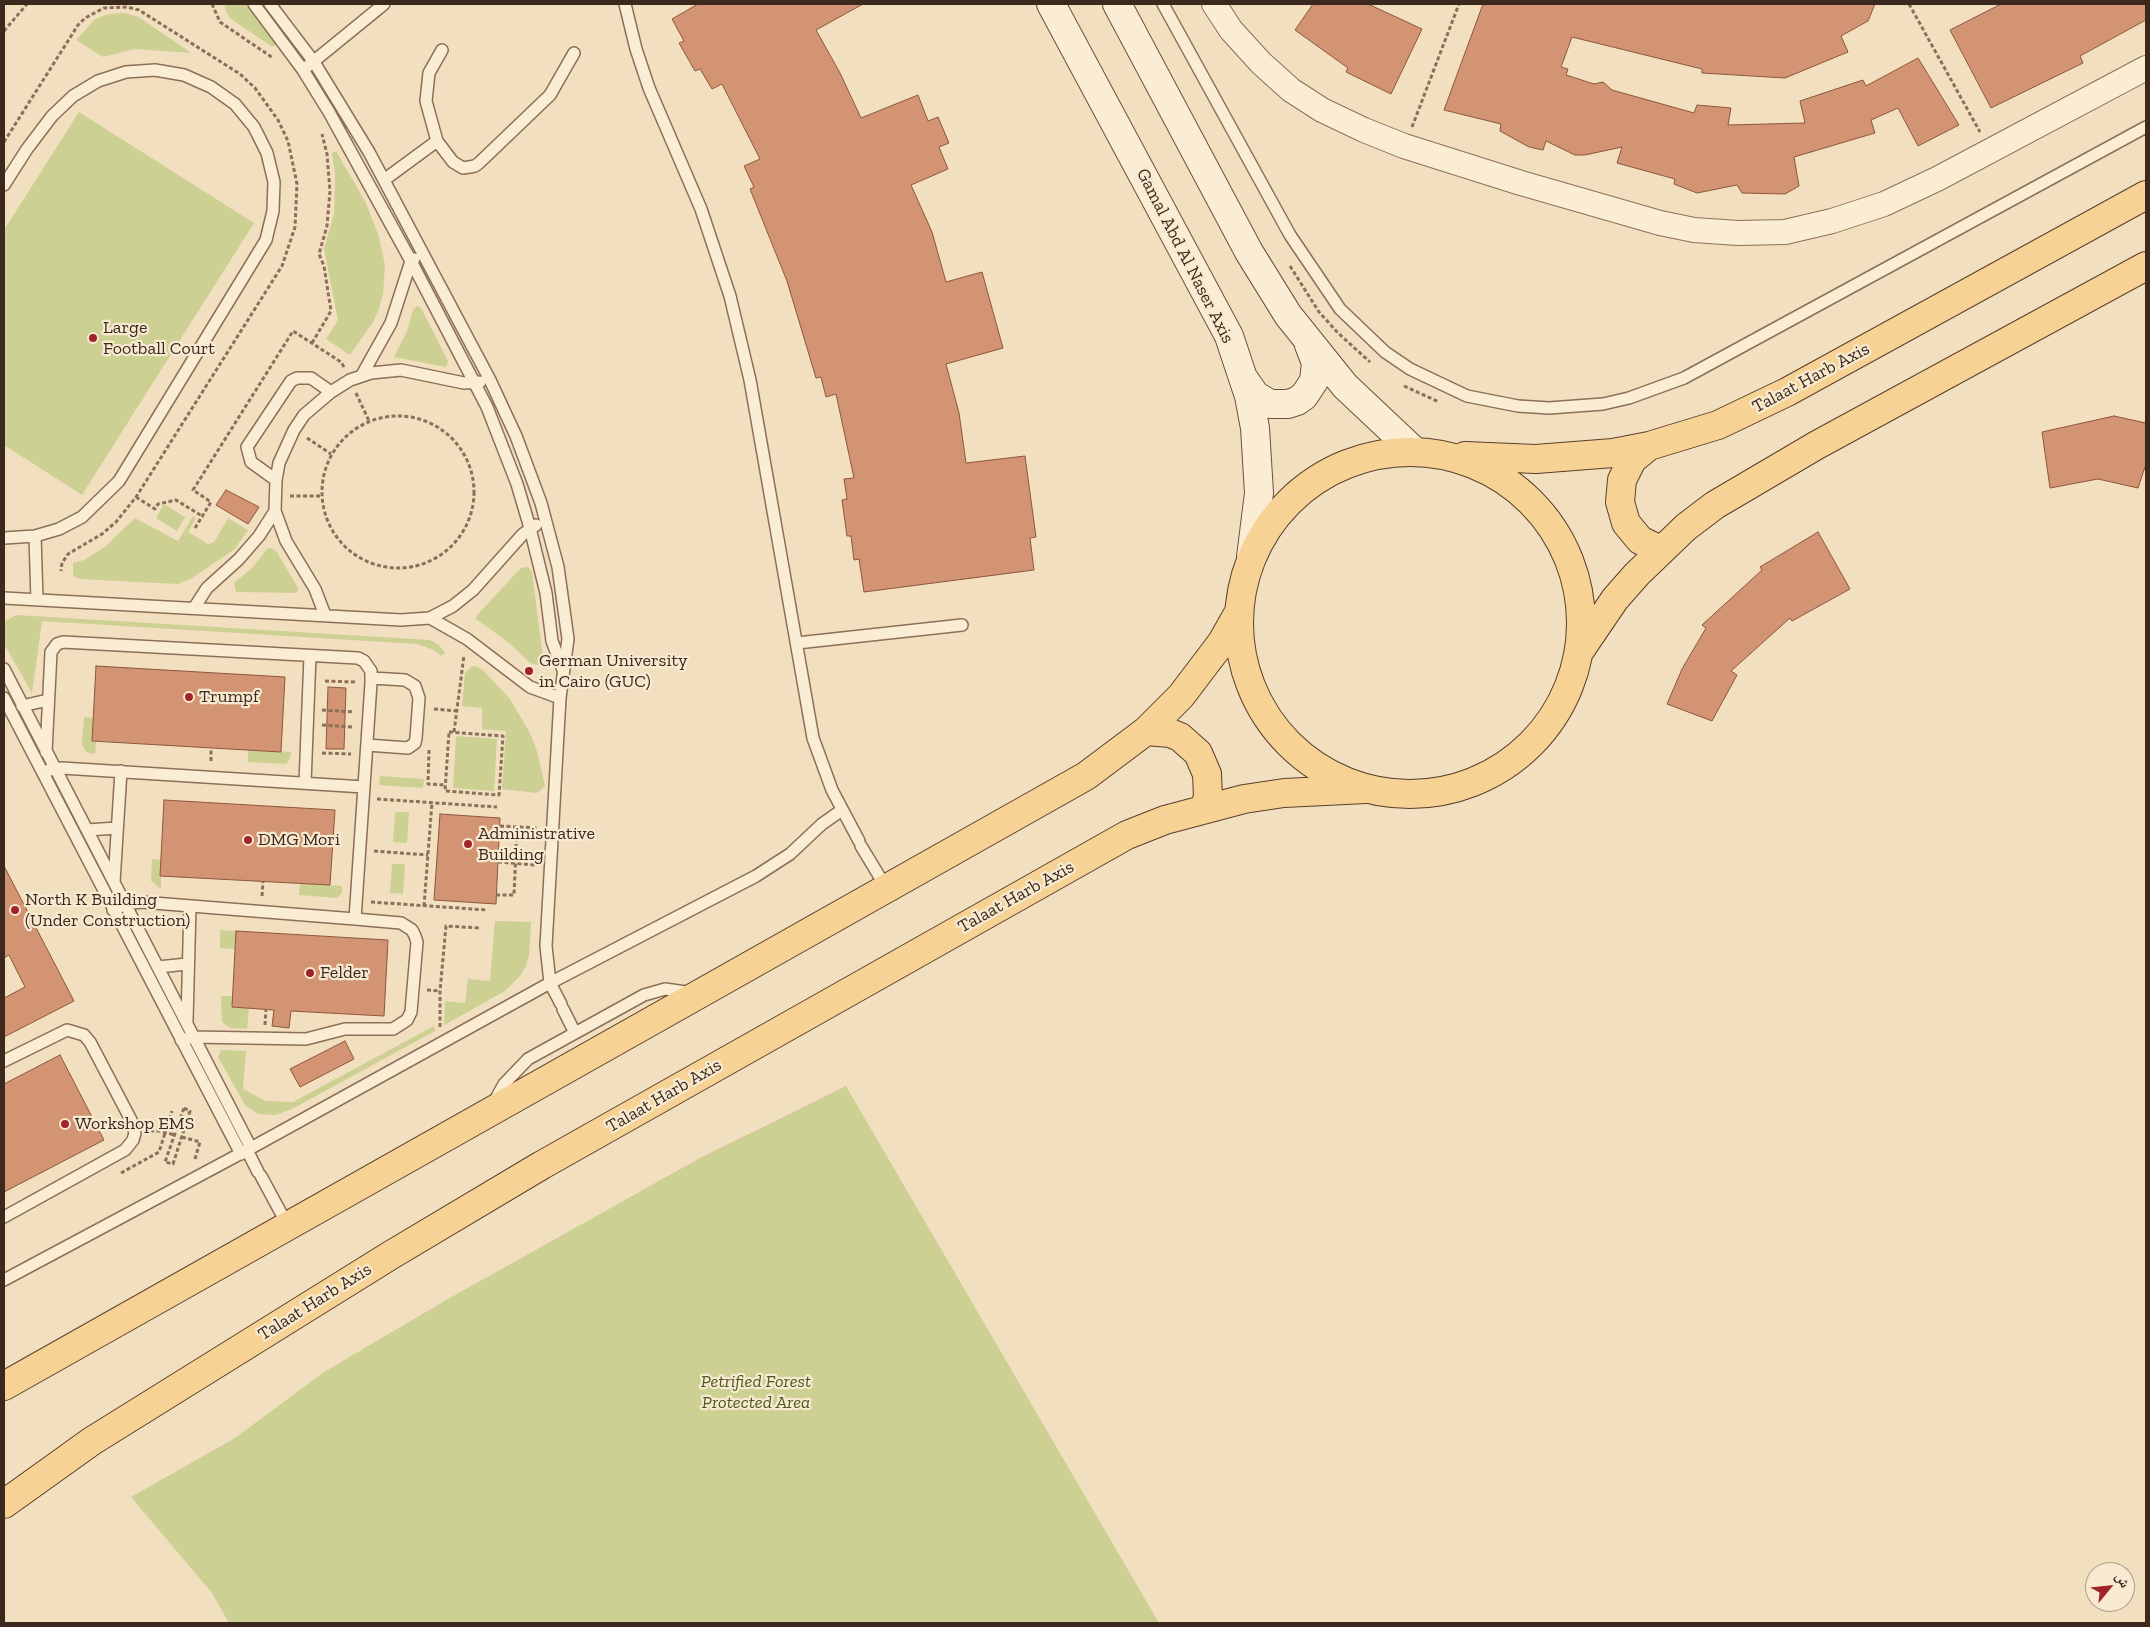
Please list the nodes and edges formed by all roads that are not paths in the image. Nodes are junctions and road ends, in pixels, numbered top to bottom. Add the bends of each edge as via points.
1 (254, 4) edge
2 (270, 4) edge
3 (384, 4) edge
4 (625, 4) edge
5 (1051, 4) edge
6 (1117, 4) edge
7 (1163, 4) edge
8 (1214, 4) edge
9 (442, 50) dead end
10 (574, 52) dead end
11 (314, 62) junction
12 (2146, 68) edge
13 (303, 70) junction
14 (2146, 127) edge
15 (437, 141) junction
16 (384, 180) junction
17 (4, 185) edge
18 (2146, 195) edge
19 (423, 253) junction
20 (411, 261) junction
21 (2146, 266) edge
22 (1309, 344) junction
23 (362, 375) junction
24 (1243, 377) junction
25 (490, 380) junction
26 (475, 383) junction
27 (331, 392) junction
28 (1649, 446) junction
29 (1414, 451) junction
30 (1445, 455) junction
31 (276, 480) junction
32 (275, 510) junction
33 (546, 520) junction
34 (530, 528) junction
35 (35, 536) junction
36 (4, 538) edge
37 (1660, 550) junction
38 (1251, 557) junction
39 (4, 598) edge
40 (37, 600) junction
41 (194, 608) junction
42 (1238, 612) junction
43 (325, 615) junction
44 (430, 618) junction
45 (962, 625) dead end
46 (797, 643) junction
47 (1578, 654) junction
48 (310, 656) junction
49 (4, 669) edge
50 (563, 670) junction
51 (372, 681) junction
52 (4, 698) edge
53 (560, 698) junction
54 (48, 700) junction
55 (22, 706) junction
56 (1146, 731) junction
57 (367, 750) junction
58 (46, 752) junction
59 (54, 768) junction
60 (121, 772) junction
61 (42, 773) junction
62 (305, 783) junction
63 (1366, 789) junction
64 (364, 793) junction
65 (1204, 809) junction
66 (842, 810) junction
67 (117, 828) junction
68 (87, 830) junction
69 (114, 882) junction
70 (887, 889) junction
71 (125, 904) junction
72 (190, 906) junction
73 (113, 910) junction
74 (355, 919) junction
75 (187, 964) junction
76 (158, 967) junction
77 (550, 983) junction
78 (698, 995) junction
79 (187, 1024) junction
80 (575, 1033) junction
81 (193, 1037) junction
82 (181, 1040) junction
83 (4, 1061) edge
84 (488, 1113) junction
85 (246, 1151) junction
86 (4, 1217) edge
87 (288, 1226) junction
88 (4, 1280) edge
89 (4, 1386) edge
90 (4, 1504) edge

1 - 13 lane
2 - 11 lane
3 - 11 lane
4 - 46 lane via 649,88 701,209 732,304 750,380
5 - 24 main road, Gamal Abd Al Naser Axis via 1215,307
6 - 22 main road via 1249,252
7 - 14 lane via 1290,235 1340,309 1367,337 1410,370 1466,396 1518,406 1549,408 1603,404 1684,378
8 - 12 street via 1231,30 1260,63 1291,90 1322,110 1404,146 1660,223 1738,234 1785,232 1866,210 1937,180
9 - 15 lane via 426,87 426,101
10 - 15 lane via 550,95 475,166 464,168 458,165
11 - 13 lane
11 - 16 lane
13 - 20 lane via 355,156
15 - 16 lane
16 - 19 lane
17 - 35 lane via 52,116 73,96 98,81 126,72 155,70 184,75 211,87 235,104 254,127 267,153 274,182 273,211 266,240 119,481 82,517 59,529
18 - 28 main road, Talaat Harb Axis via 1751,411 1718,425
19 - 20 lane
19 - 25 lane
20 - 23 lane via 391,323
20 - 26 lane
21 - 37 main road via 1745,486 1694,521
22 - 24 main road via 1316,363 1314,381 1297,401 1280,405 1262,400
22 - 29 main road via 1366,409
23 - 26 lane via 401,370
23 - 27 lane
24 - 38 main road, Gamal Abd Al Naser Axis via 1255,428 1258,460 1259,493
25 - 26 lane
25 - 33 lane via 530,469
26 - 34 lane via 504,449
27 - 31 lane via 304,415 294,430 285,446
27 - 31 lane via 311,378 291,381 247,447 251,462
28 - 30 main road, Talaat Harb Axis via 1536,459
28 - 37 main road via 1632,460 1622,480 1620,502 1626,523 1640,540
29 - 30 main road
29 - 38 main road via 1382,453 1353,460 1326,472 1301,489 1281,509
30 - 47 main road via 1503,479 1528,499 1549,523 1574,573 1580,599
31 - 32 lane
32 - 41 lane via 259,536 207,588
32 - 43 lane via 286,541 315,589
33 - 34 lane
33 - 50 lane via 568,629
34 - 44 lane via 473,590
34 - 50 lane via 546,593 552,641
35 - 36 lane
35 - 40 lane
37 - 47 main road via 1615,599
38 - 42 main road
39 - 40 lane
40 - 41 lane
41 - 43 lane
42 - 56 main road via 1202,670
42 - 63 main road via 1239,641 1245,669 1254,696 1270,722 1289,745 1312,764 1338,779
43 - 44 lane via 401,620
44 - 53 lane via 467,639 530,687
45 - 46 lane
46 - 66 lane via 814,738 824,771
47 - 63 main road via 1561,706 1527,750 1504,767 1479,781 1452,790 1395,794
48 - 51 lane via 358,658 368,665
48 - 54 lane via 63,642 51,652
48 - 62 lane
49 - 55 lane
50 - 53 lane
51 - 57 lane
51 - 57 lane via 405,680 415,686 419,698 415,743 408,748
52 - 61 lane
53 - 77 lane via 546,956
54 - 55 lane
54 - 58 lane
55 - 58 lane
56 - 65 main road via 1180,737 1198,753 1207,774 1208,797
56 - 70 main road via 1086,776
57 - 64 lane
58 - 59 lane
59 - 60 lane
59 - 61 lane
59 - 68 lane
60 - 62 lane
60 - 67 lane
61 - 73 lane
62 - 64 lane
63 - 65 main road, Talaat Harb Axis via 1284,793
64 - 74 lane
65 - 90 main road, Talaat Harb Axis via 1127,835 542,1165 165,1395 92,1441
66 - 70 lane
66 - 77 lane via 790,854 756,876
67 - 68 lane
67 - 69 lane
68 - 69 lane
69 - 71 lane
70 - 78 main road
71 - 72 lane
71 - 73 lane
71 - 76 lane
72 - 74 lane
72 - 75 lane
73 - 82 lane
74 - 81 lane via 401,923 416,936 412,1012 401,1025 385,1030 345,1029 306,1039
75 - 76 lane
75 - 79 lane
76 - 79 lane
77 - 80 lane
77 - 85 lane
78 - 80 lane via 677,990 655,991
78 - 84 main road
79 - 81 lane
80 - 84 lane via 528,1058 504,1084
81 - 82 lane
81 - 85 lane
82 - 85 lane
83 - 86 lane via 67,1030 76,1030 90,1042 132,1120 135,1133 125,1150
84 - 87 main road
85 - 87 lane
85 - 88 lane
87 - 89 main road

